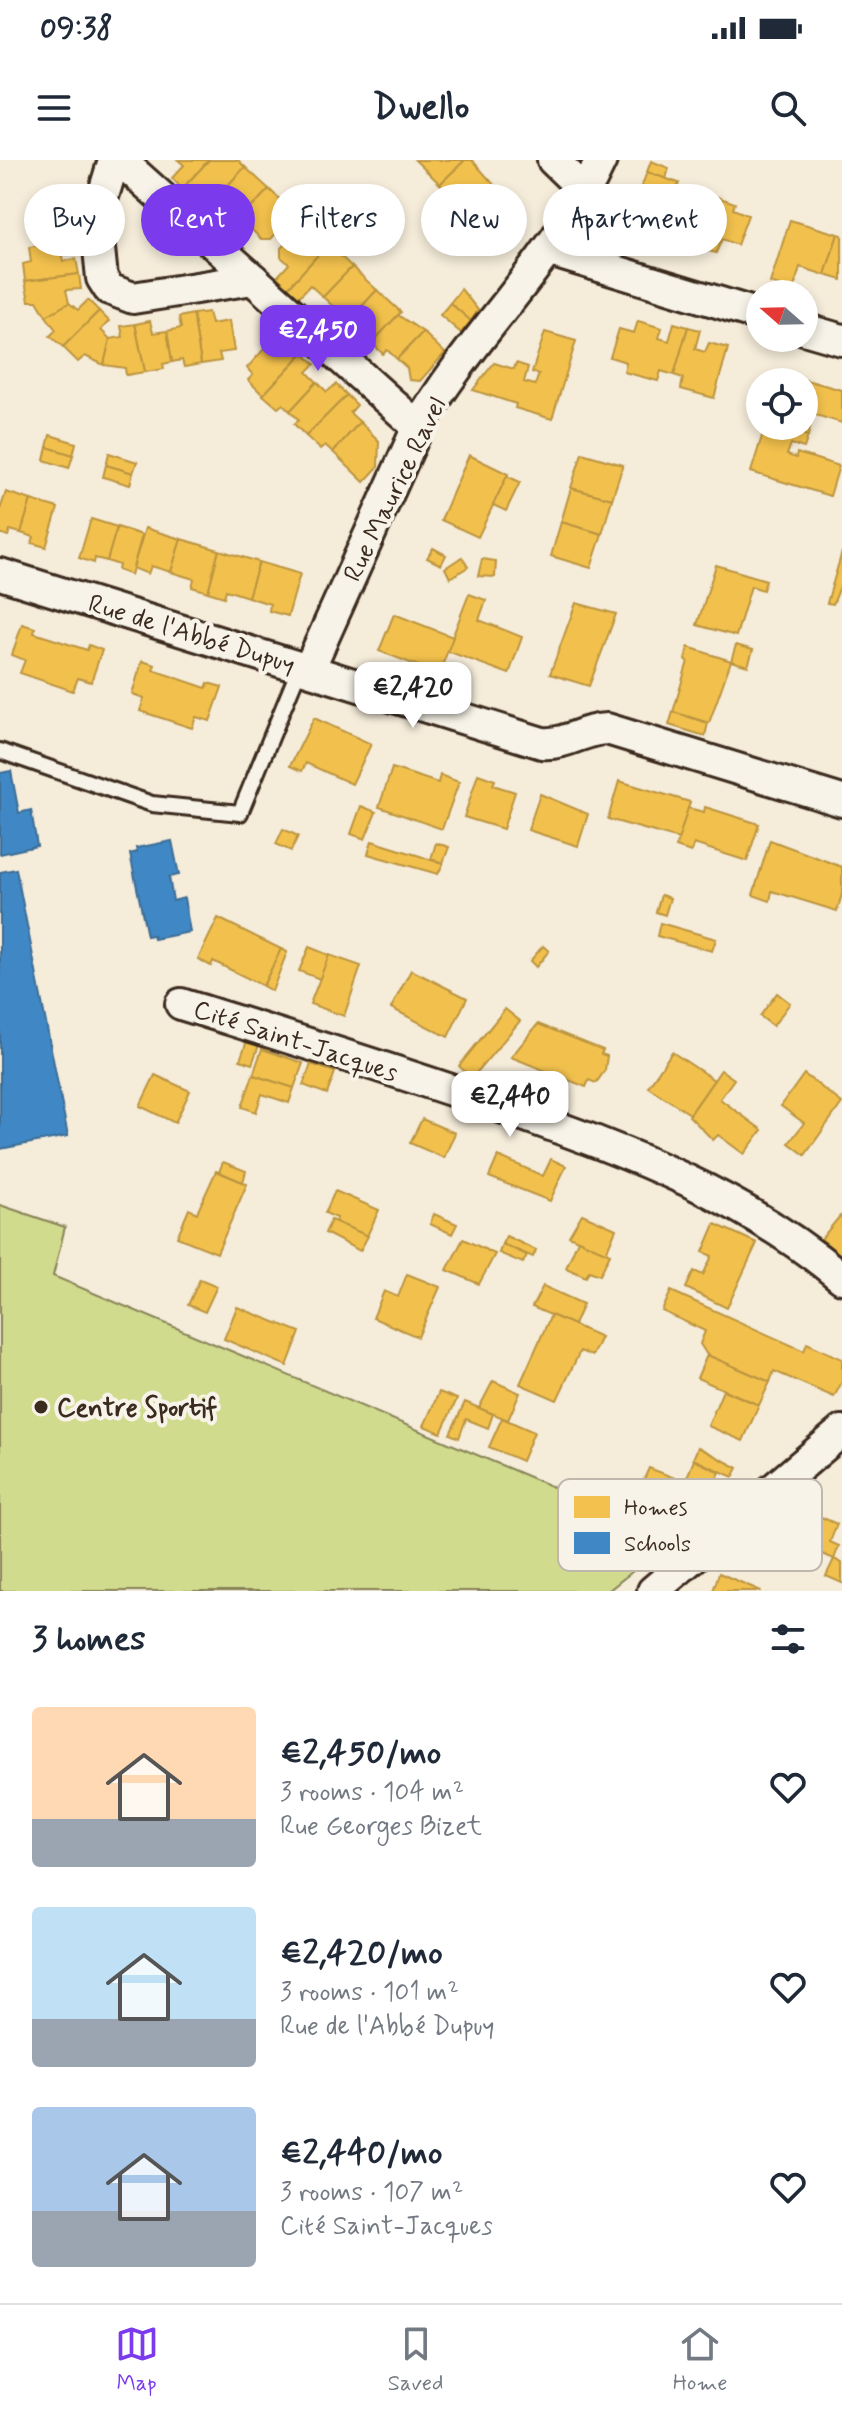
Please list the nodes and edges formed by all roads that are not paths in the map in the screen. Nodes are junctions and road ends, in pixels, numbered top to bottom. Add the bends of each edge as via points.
1 (114, 160) edge
2 (120, 160) edge
3 (553, 160) edge
4 (601, 160) edge
5 (578, 184) edge
6 (590, 184) edge
7 (546, 256) edge
8 (566, 256) edge
9 (253, 279) junction
10 (746, 311) edge
11 (818, 333) edge
12 (842, 340) edge
13 (418, 427) junction
14 (0, 574) edge
15 (305, 668) junction
16 (0, 751) edge
17 (842, 801) edge
18 (181, 1004) dead end
19 (842, 1278) edge
20 (842, 1431) edge
21 (785, 1479) edge
22 (677, 1571) edge
23 (653, 1591) edge

1 - 9 street via 96,219 102,278 109,289 133,298
2 - 9 street
3 - 5 street
4 - 6 street, Rue Maurice Ravel
7 - 13 street, Rue Maurice Ravel
8 - 10 street
9 - 13 street
11 - 12 street
13 - 15 street, Rue Maurice Ravel
14 - 15 street, Rue de l'Abbé Dupuy
15 - 16 lane via 240,813 152,804
15 - 17 street, Rue de l'Abbé Dupuy via 542,743 607,729
18 - 19 street, Cité Saint-Jacques via 443,1087 631,1154 753,1213
20 - 21 street
22 - 23 street

